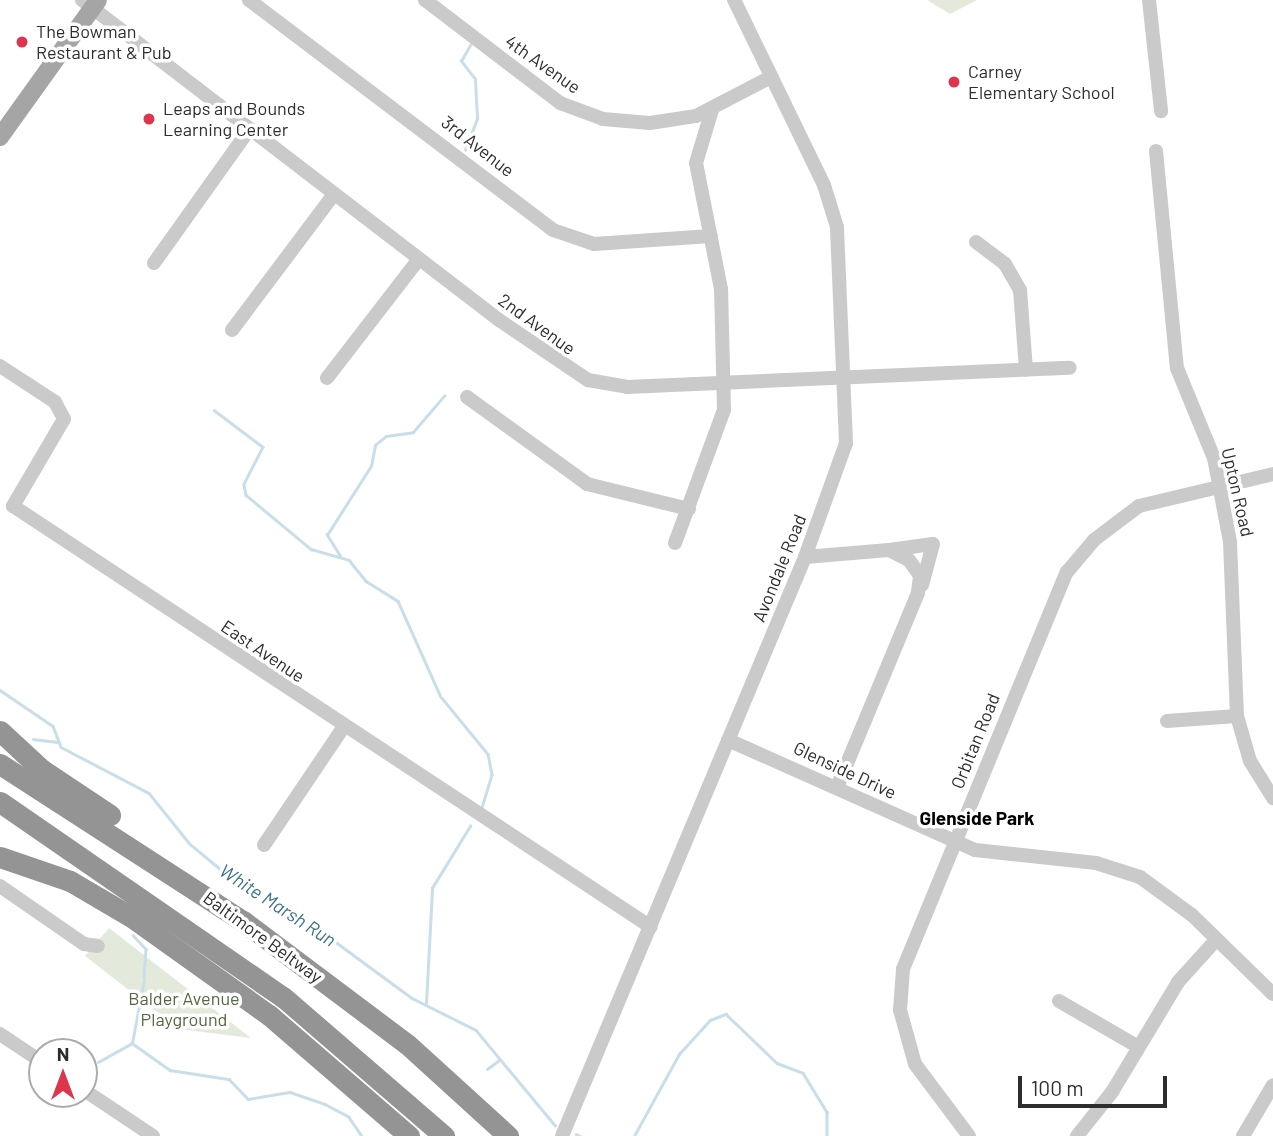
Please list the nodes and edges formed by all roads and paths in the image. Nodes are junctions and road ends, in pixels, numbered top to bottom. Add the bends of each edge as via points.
1 (249, 0) edge
2 (425, 0) edge
3 (734, 0) edge
4 (1149, 0) edge
5 (91, 3) edge
6 (771, 77) junction
7 (712, 110) junction
8 (1161, 111) dead end
9 (249, 130) junction
10 (0, 137) edge
11 (1156, 151) dead end
12 (334, 194) junction
13 (711, 236) junction
14 (976, 242) dead end
15 (419, 259) junction
16 (154, 263) dead end
17 (232, 330) dead end
18 (0, 366) edge
19 (1070, 368) dead end
20 (1026, 370) junction
21 (848, 377) junction
22 (327, 378) dead end
23 (725, 383) junction
24 (467, 397) dead end
25 (1273, 474) edge
26 (1220, 486) junction
27 (689, 509) junction
28 (675, 543) dead end
29 (890, 550) junction
30 (804, 557) junction
31 (918, 593) junction
32 (1237, 716) junction
33 (1167, 721) dead end
34 (343, 728) junction
35 (0, 731) edge
36 (728, 740) junction
37 (0, 764) edge
38 (838, 785) junction
39 (1273, 798) edge
40 (0, 802) edge
41 (954, 841) junction
42 (264, 845) dead end
43 (0, 857) edge
44 (0, 886) edge
45 (243, 921) junction
46 (651, 927) junction
47 (1216, 940) junction
48 (98, 946) dead end
49 (1273, 993) edge
50 (1059, 1001) dead end
51 (0, 1034) edge
52 (407, 1044) junction
53 (1137, 1046) junction
54 (28, 1053) edge
55 (1273, 1085) edge
56 (98, 1099) edge
57 (153, 1136) edge
58 (409, 1136) edge
59 (444, 1136) edge
60 (508, 1136) edge
61 (521, 1136) edge
62 (562, 1136) edge
63 (969, 1136) edge
64 (1077, 1136) edge
65 (1243, 1136) edge

1 - 13 street, 3rd Avenue via 554,230 594,244
2 - 7 street, 4th Avenue via 522,76 581,112 650,123
3 - 6 street, Avondale Road
4 - 8 street
5 - 9 street, 2nd Avenue
5 - 10 main road
6 - 7 street, 4th Avenue
6 - 21 street, Avondale Road via 824,185 837,227
7 - 13 street via 696,158
9 - 12 street, 2nd Avenue
9 - 16 street
11 - 26 street, Upton Road via 1177,368
12 - 15 street, 2nd Avenue
12 - 17 street
13 - 23 street
14 - 20 street via 1005,264 1020,290
15 - 22 street
15 - 23 street, 2nd Avenue via 588,380 627,387
18 - 34 street, East Avenue via 55,402 64,419 13,506
19 - 20 street, 2nd Avenue
20 - 21 street, 2nd Avenue
21 - 23 street, 2nd Avenue
21 - 30 street, Avondale Road via 844,452
23 - 27 street via 716,446
24 - 27 street via 587,485
25 - 26 street, Orbitan Road
26 - 32 street, Upton Road via 1233,567
26 - 41 street, Orbitan Road via 1139,506 1083,550 1067,572
27 - 28 street
29 - 30 street
29 - 31 street via 917,570
29 - 31 street via 933,544
30 - 36 street, Avondale Road
31 - 38 street
32 - 33 street
32 - 39 street, Upton Road via 1250,761
34 - 42 street
34 - 46 street, East Avenue
35 - 45 highway
36 - 38 street, Glenside Drive
36 - 46 street, Avondale Road
37 - 45 highway, Baltimore Beltway
38 - 41 street, Glenside Drive
40 - 59 highway, Baltimore Beltway via 283,997
41 - 47 street, Glenside Drive via 1126,872 1156,886
41 - 63 street, Orbitan Road via 906,952 900,1010 924,1080
43 - 58 highway via 70,881 130,915 269,1015
44 - 48 street via 84,944
45 - 52 highway, Baltimore Beltway
46 - 62 street, Avondale Road
47 - 49 street, Glenside Drive
47 - 53 street via 1178,982
50 - 53 street
51 - 54 street
52 - 60 highway, Baltimore Beltway
52 - 61 highway
53 - 64 street via 1112,1092
55 - 65 street
56 - 57 street

